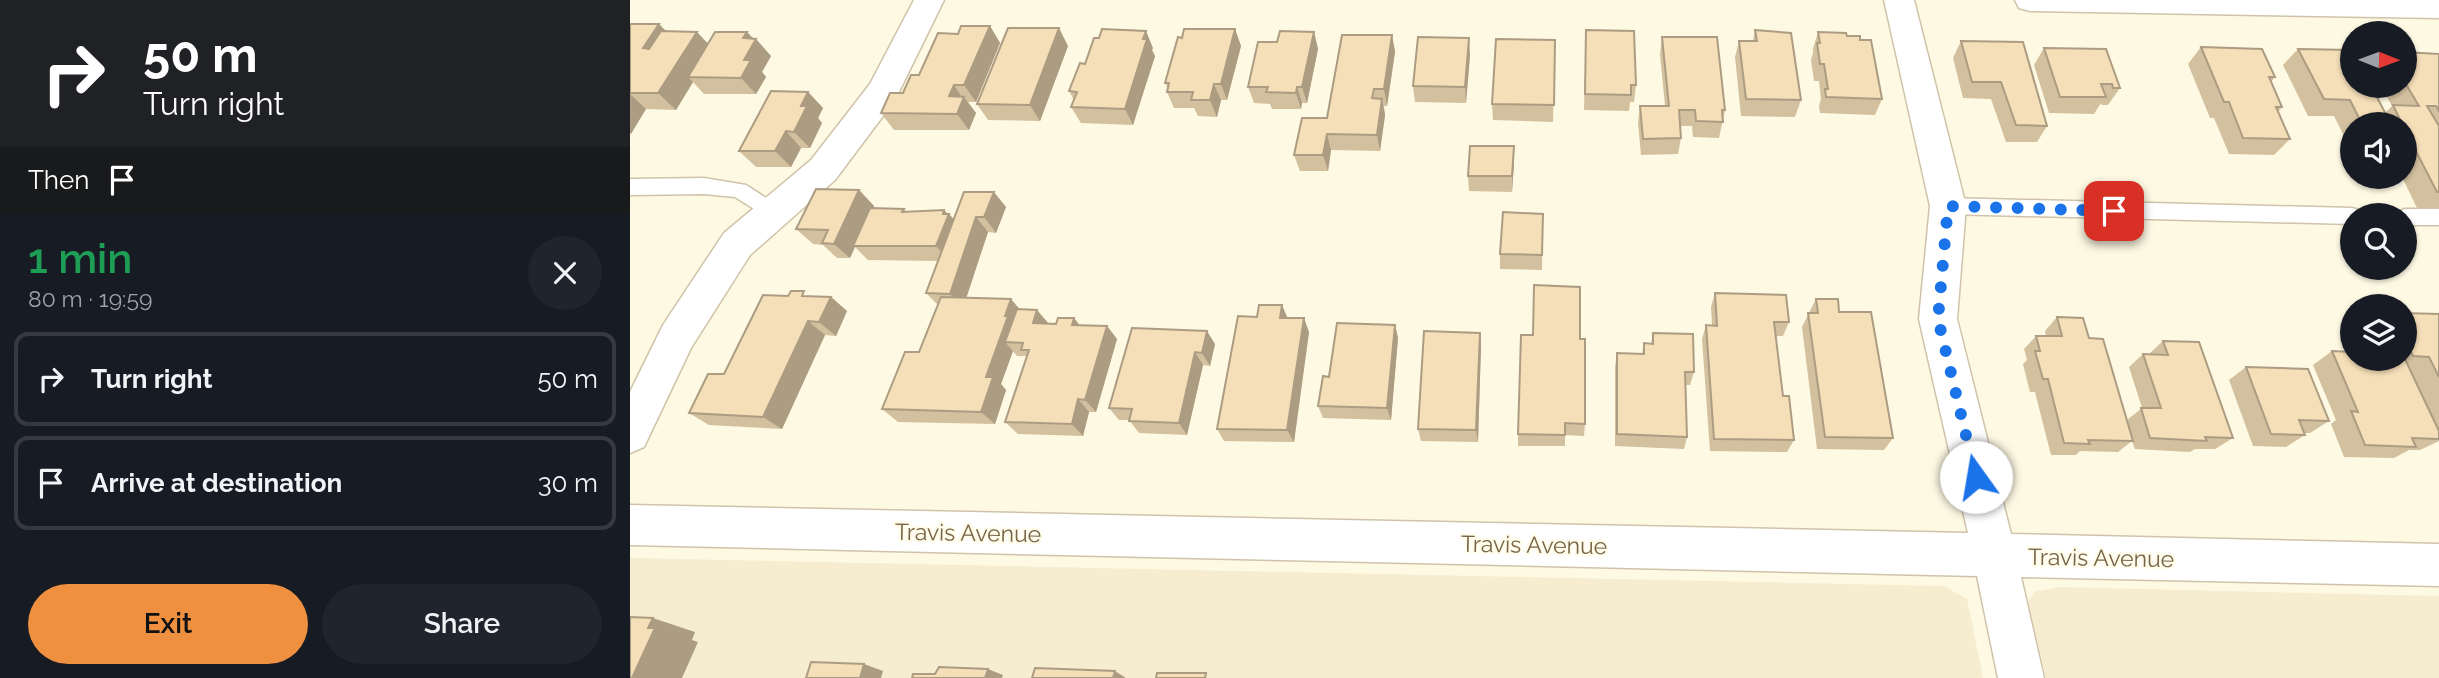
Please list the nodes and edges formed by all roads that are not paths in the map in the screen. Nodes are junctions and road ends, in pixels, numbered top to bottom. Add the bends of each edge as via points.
1 (929, 0) edge
2 (1899, 0) edge
3 (2030, 0) edge
4 (2439, 7) edge
5 (630, 187) edge
6 (1948, 206) junction
7 (773, 213) junction
8 (2340, 216) edge
9 (2417, 217) edge
10 (2439, 218) edge
11 (630, 434) edge
12 (630, 525) edge
13 (1995, 556) junction
14 (2439, 565) edge
15 (2021, 678) edge

1 - 7 street via 883,91 823,170
2 - 6 street
3 - 4 street
5 - 7 lane via 739,190
6 - 8 lane
6 - 13 street via 1938,319
7 - 11 street via 737,244 677,337
9 - 10 lane
12 - 13 street, Travis Avenue
13 - 14 street, Travis Avenue
13 - 15 street

